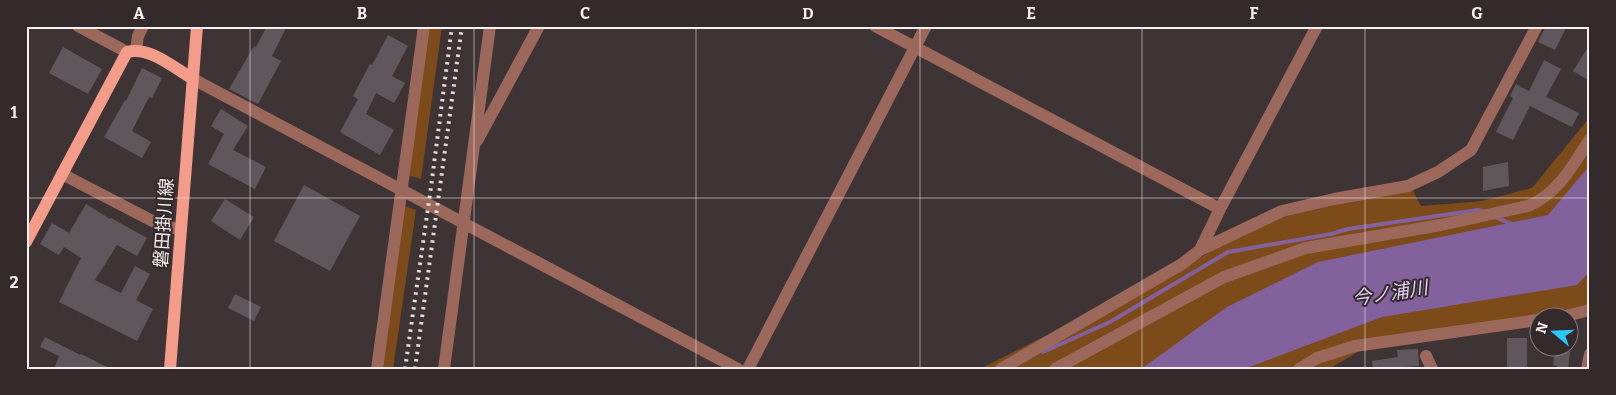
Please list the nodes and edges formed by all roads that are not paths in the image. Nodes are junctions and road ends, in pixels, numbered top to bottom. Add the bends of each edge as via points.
1 (78, 26) edge
2 (143, 26) edge
3 (197, 26) edge
4 (424, 26) edge
5 (490, 26) edge
6 (539, 26) edge
7 (875, 26) edge
8 (926, 26) edge
9 (1317, 26) edge
10 (1537, 26) edge
11 (915, 47) junction
12 (132, 51) junction
13 (193, 80) junction
14 (1590, 139) edge
15 (473, 148) junction
16 (62, 174) junction
17 (401, 190) junction
18 (1220, 209) junction
19 (462, 222) junction
20 (181, 229) junction
21 (26, 242) edge
22 (1200, 250) junction
23 (1528, 321) edge
24 (1590, 354) edge
25 (1426, 356) dead end
26 (170, 369) edge
27 (377, 369) edge
28 (444, 369) edge
29 (738, 369) edge
30 (748, 369) edge
31 (1001, 369) edge
32 (1055, 369) edge
33 (1299, 369) edge
34 (1432, 369) edge
35 (1587, 369) edge

1 - 12 street
2 - 12 street
3 - 13 main road, 磐田掛川線
4 - 17 street
5 - 15 street
6 - 15 street
7 - 11 street
8 - 11 street
9 - 18 street
10 - 22 street via 1472,150 1438,172 1408,186 1282,211
11 - 18 street
11 - 30 street
12 - 13 main road via 151,54
12 - 16 main road
13 - 17 street
13 - 20 main road, 磐田掛川線
14 - 32 street via 1564,179 1539,202 1441,225 1306,248 1224,277
15 - 19 street
16 - 20 street via 162,226
16 - 21 main road
17 - 19 street
17 - 27 street
18 - 22 street
19 - 28 street
19 - 29 street
20 - 26 main road, 磐田掛川線
22 - 31 street via 1182,264
23 - 33 street via 1355,346 1317,358
24 - 35 street
25 - 34 street

